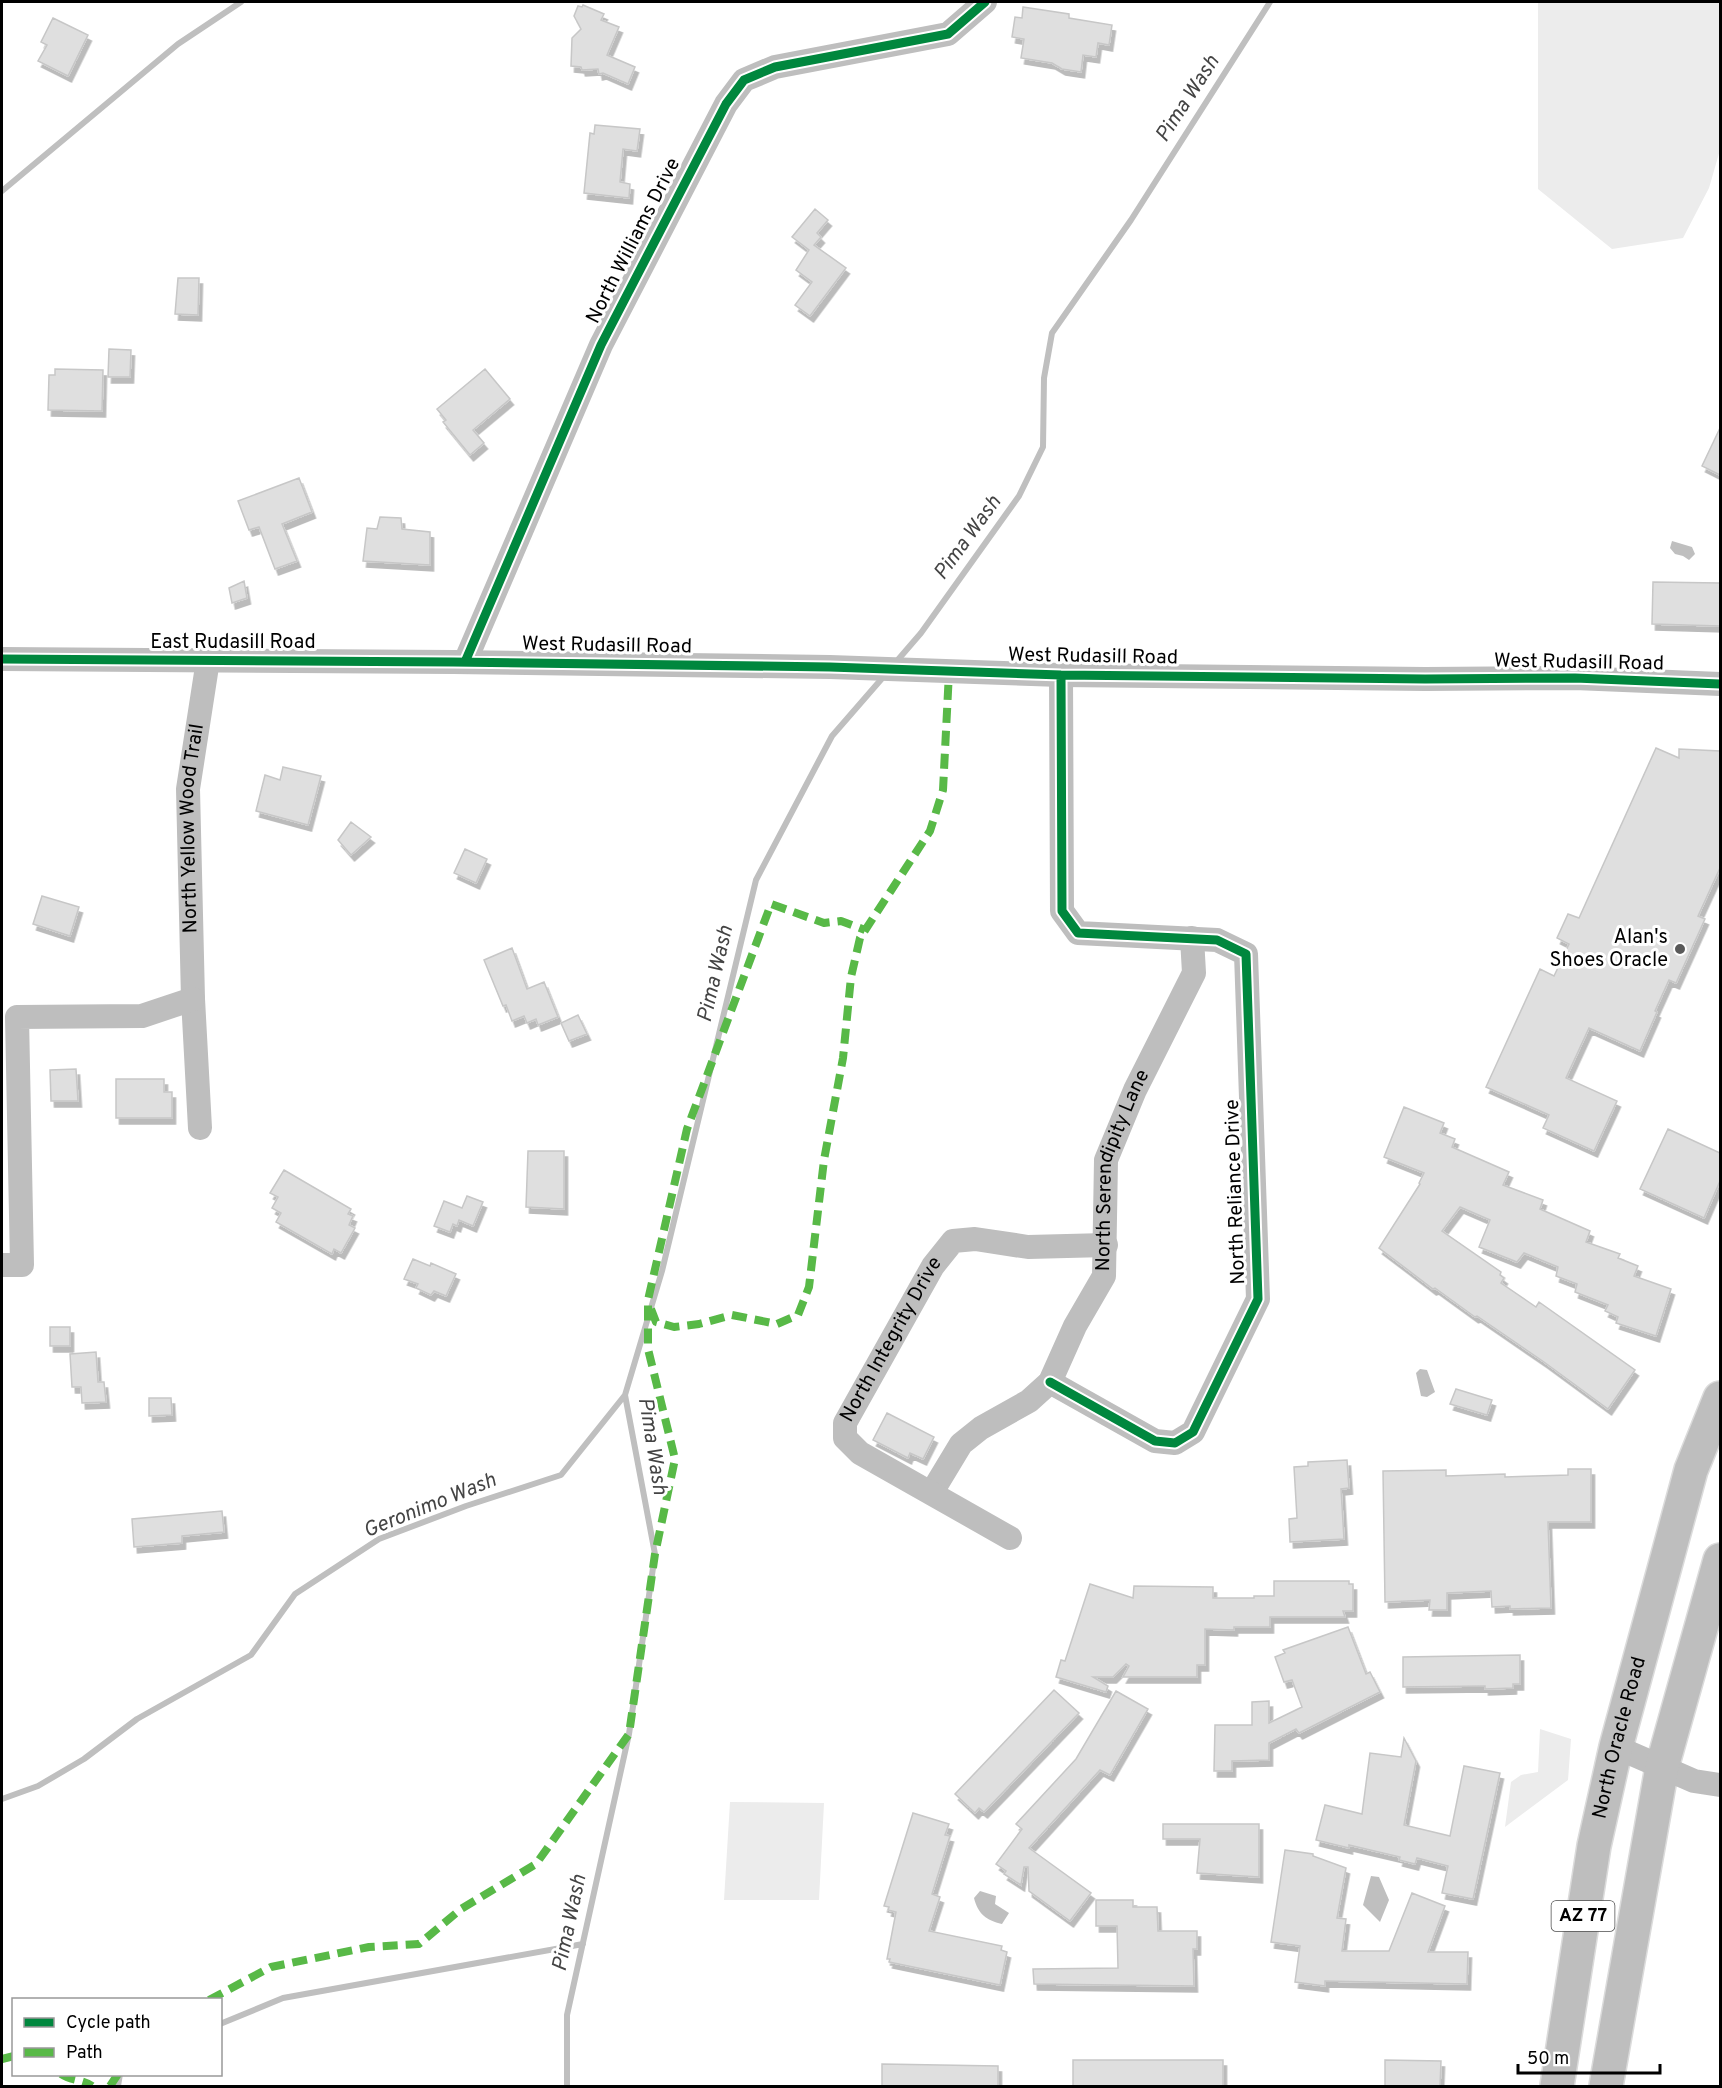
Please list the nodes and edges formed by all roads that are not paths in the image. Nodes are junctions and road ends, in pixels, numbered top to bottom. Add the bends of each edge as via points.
1 (985, 2) edge
2 (2, 659) edge
3 (208, 660) junction
4 (465, 662) junction
5 (1061, 675) junction
6 (1720, 684) edge
7 (1192, 938) junction
8 (193, 999) junction
9 (200, 1128) dead end
10 (1106, 1245) junction
11 (2, 1265) edge
12 (1050, 1382) junction
13 (1720, 1398) edge
14 (932, 1492) junction
15 (1010, 1538) dead end
16 (1720, 1560) edge
17 (1616, 1747) junction
18 (1662, 1767) junction
19 (1720, 1785) edge
20 (1557, 2086) edge
21 (1606, 2086) edge

1 - 4 street, North Williams Drive via 948,34 775,67 744,80 726,104 601,345
2 - 3 street, East Rudasill Road
3 - 4 street, East Rudasill Road
3 - 8 street, North Yellow Wood Trail via 188,789
4 - 5 street, West Rudasill Road
5 - 6 street, West Rudasill Road via 1575,678
5 - 7 street via 1062,911 1078,933
7 - 10 street, North Serendipity Lane via 1194,973 1135,1090 1106,1160
7 - 12 street, North Reliance Drive via 1217,940 1246,954 1258,1299 1193,1432 1175,1443 1155,1441
8 - 9 street, North Yellow Wood Trail
8 - 11 street via 142,1016 17,1017 22,1265
10 - 12 street, North Serendipity Lane via 1104,1276 1075,1326
10 - 14 street, North Integrity Drive via 1028,1247 975,1239 953,1241 933,1266 845,1424 845,1438 860,1453
12 - 14 street, North Serendipity Lane via 1029,1401 981,1428 962,1444
13 - 17 highway, North Oracle Road / AZ 77 via 1691,1470
14 - 15 street, North Integrity Drive
16 - 18 highway, AZ 77
17 - 18 street
17 - 20 highway, North Oracle Road / AZ 77 via 1594,1846
18 - 19 street via 1694,1781
18 - 21 highway, AZ 77

